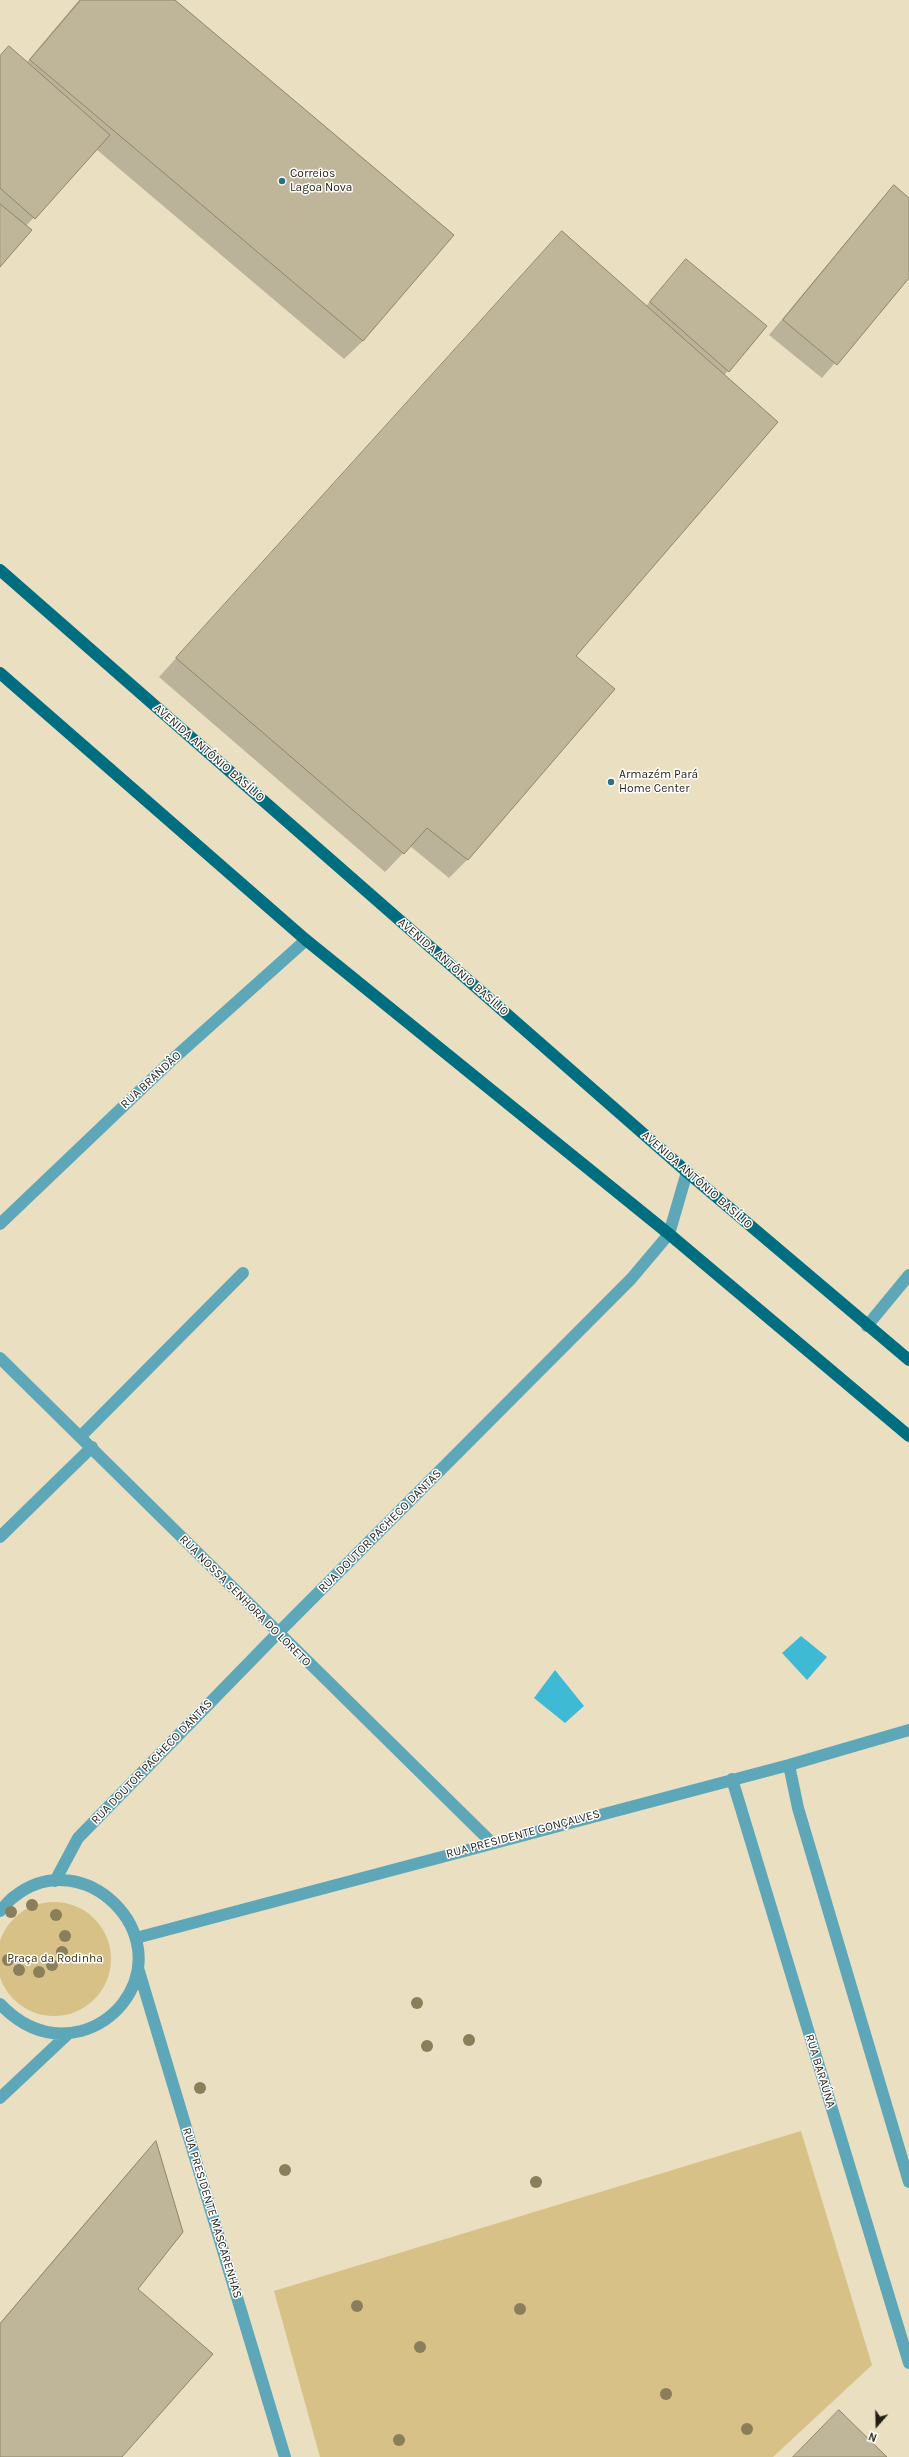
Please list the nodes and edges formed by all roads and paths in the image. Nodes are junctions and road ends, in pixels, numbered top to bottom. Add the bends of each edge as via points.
1 (0, 570) edge
2 (0, 673) edge
3 (306, 940) junction
4 (687, 1172) junction
5 (0, 1224) edge
6 (669, 1234) junction
7 (244, 1273) dead end
8 (909, 1275) edge
9 (867, 1326) junction
10 (0, 1358) edge
11 (909, 1360) edge
12 (81, 1436) junction
13 (909, 1436) edge
14 (92, 1447) junction
15 (0, 1537) edge
16 (277, 1634) junction
17 (909, 1730) edge
18 (789, 1765) junction
19 (732, 1779) junction
20 (491, 1842) junction
21 (55, 1881) junction
22 (0, 1911) edge
23 (136, 1938) junction
24 (138, 1968) junction
25 (0, 2004) edge
26 (68, 2034) junction
27 (0, 2098) edge
28 (909, 2182) edge
29 (909, 2363) edge
30 (285, 2457) edge

1 - 4 main road, AVENIDA ANTÔNIO BASÍLIO
2 - 3 main road
3 - 5 street, RUA BRANDÂO via 173,1059
3 - 6 main road
4 - 6 street, RUA DOUTOR PACHECO DANTAS
4 - 9 main road, AVENIDA ANTÔNIO BASÍLIO
6 - 13 main road
6 - 16 street, RUA DOUTOR PACHECO DANTAS via 631,1279
7 - 12 street
8 - 9 street
9 - 11 main road, AVENIDA ANTÔNIO BASÍLIO
10 - 12 street, RUA NOSSA SENHORA DO LORETO
12 - 14 street, RUA NOSSA SENHORA DO LORETO
14 - 15 street
14 - 16 street, RUA NOSSA SENHORA DO LORETO
16 - 20 street, RUA NOSSA SENHORA DO LORETO
16 - 21 street, RUA DOUTOR PACHECO DANTAS via 78,1838
17 - 18 street, RUA PRESIDENTE GONÇALVES
18 - 19 street, RUA PRESIDENTE GONÇALVES
18 - 28 street via 798,1808
19 - 20 street, RUA PRESIDENTE GONÇALVES
19 - 29 street, RUA BARAÚNA
20 - 23 street, RUA PRESIDENTE GONÇALVES
21 - 22 street via 34,1886 15,1896
21 - 23 street via 76,1882 97,1889 114,1902 128,1918
23 - 24 street
24 - 26 street via 130,1993 115,2014 93,2028
24 - 30 street, RUA PRESIDENTE MASCARENHAS
25 - 26 street via 19,2022 42,2032
26 - 27 street

